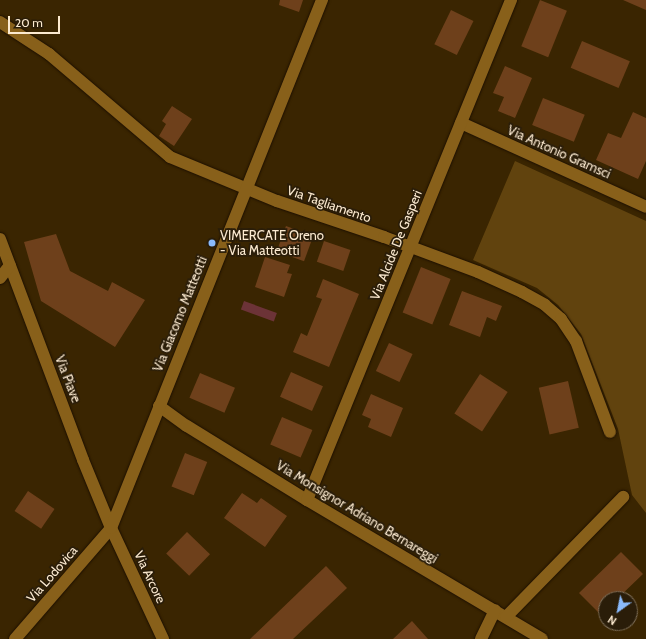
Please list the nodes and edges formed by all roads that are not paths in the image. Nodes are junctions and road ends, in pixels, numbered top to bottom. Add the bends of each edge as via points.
1 (322, 0) edge
2 (511, 0) edge
3 (0, 22) edge
4 (461, 123) junction
5 (246, 188) junction
6 (646, 207) edge
7 (0, 239) edge
8 (410, 247) junction
9 (10, 265) junction
10 (0, 278) edge
11 (159, 406) junction
12 (610, 432) dead end
13 (623, 497) dead end
14 (308, 500) junction
15 (111, 528) junction
16 (495, 610) junction
17 (506, 617) junction
18 (16, 639) edge
19 (163, 639) edge
20 (480, 639) edge
21 (542, 639) edge

1 - 5 street, Via Giacomo Matteotti
2 - 4 street, Via Alcide De Gasperi
3 - 5 street, Via Tagliamento via 49,54 170,157
4 - 6 street, Via Antonio Gramsci
4 - 8 street, Via Alcide De Gasperi
5 - 8 street, Via Tagliamento
5 - 11 street, Via Giacomo Matteotti
7 - 9 street, Via Piave
8 - 12 street, Via Tagliamento via 478,272 522,292 561,318 576,341
8 - 14 street, Via Alcide De Gasperi
9 - 10 street
9 - 15 street, Via Piave
11 - 14 street, Via Monsignor Adriano Bernareggi
11 - 15 street, Via Giacomo Matteotti
13 - 17 street
14 - 16 street, Via Monsignor Adriano Bernareggi
15 - 18 street, Via Lodovica
15 - 19 street, Via Arcore
16 - 17 street, Via Monsignor Adriano Bernareggi
16 - 20 street
17 - 21 street, Via Monsignor Adriano Bernareggi

